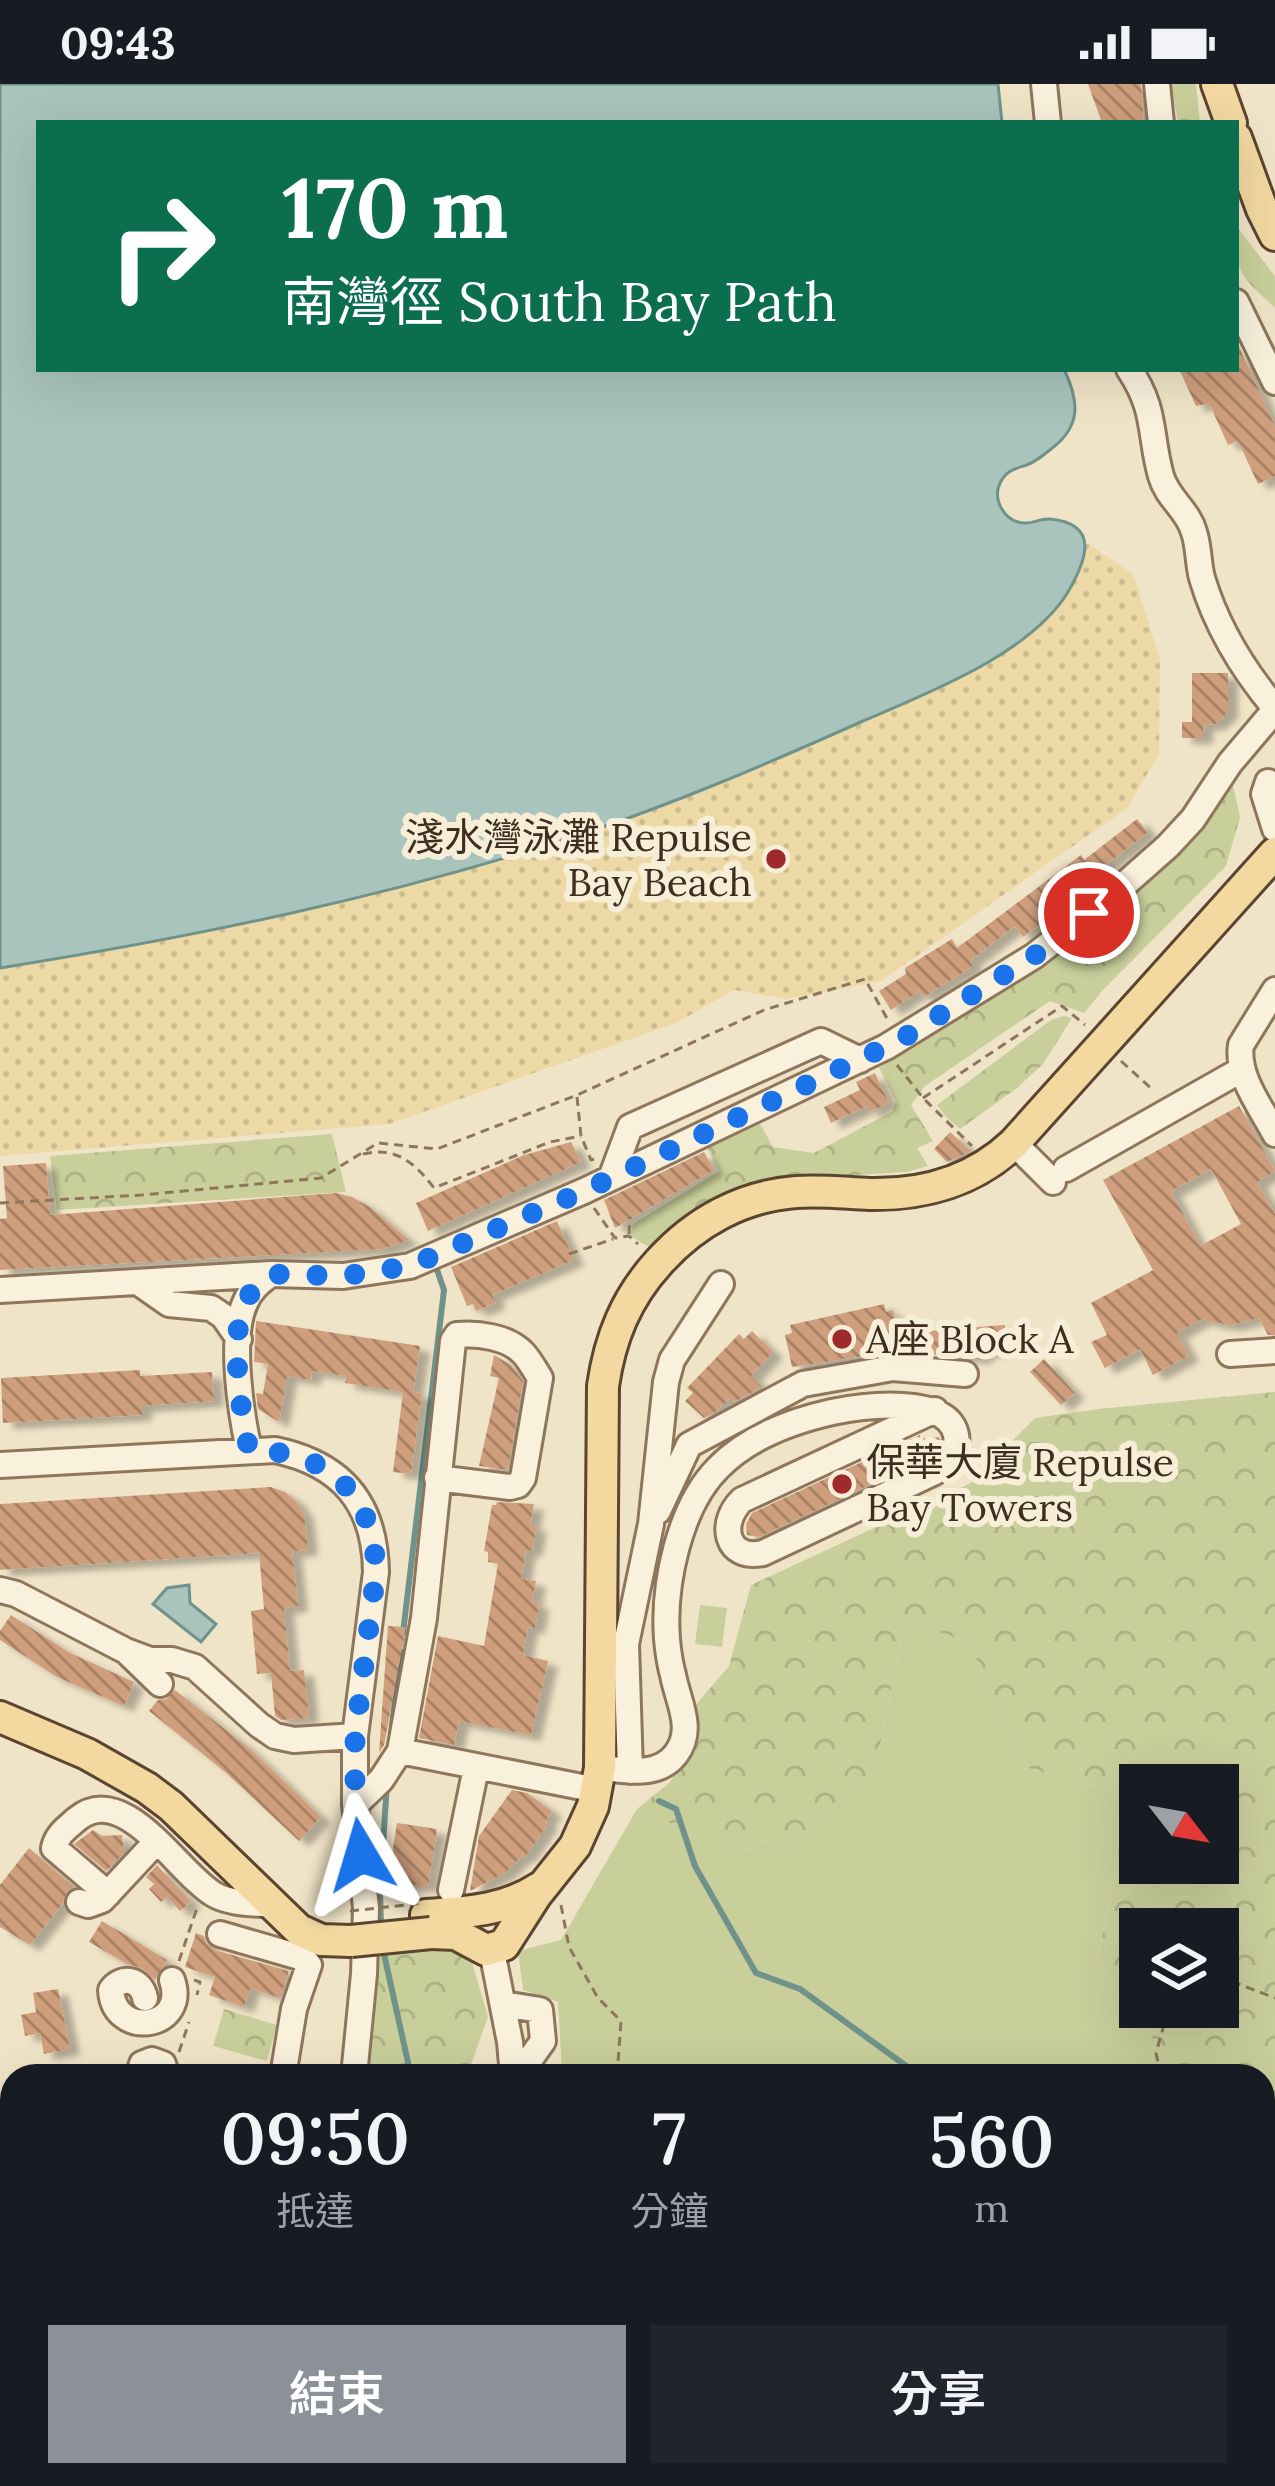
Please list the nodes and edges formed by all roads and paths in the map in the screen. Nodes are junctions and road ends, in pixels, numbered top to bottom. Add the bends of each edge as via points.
1 (1043, 84) edge
2 (1157, 84) edge
3 (1217, 84) edge
4 (1048, 120) edge
5 (1161, 120) edge
6 (1230, 120) edge
7 (1239, 146) edge
8 (1275, 235) edge
9 (1239, 308) edge
10 (1132, 372) edge
11 (1275, 382) edge
12 (1275, 709) edge
13 (1268, 782) dead end
14 (1275, 829) edge
15 (1275, 853) edge
16 (1275, 990) edge
17 (1086, 1027) dead end
18 (896, 1032) dead end
19 (1114, 1055) dead end
20 (860, 1060) junction
21 (895, 1063) dead end
22 (1241, 1070) junction
23 (577, 1095) junction
24 (923, 1098) junction
25 (1173, 1109) junction
26 (957, 1132) dead end
27 (1275, 1134) edge
28 (580, 1136) junction
29 (1014, 1143) junction
30 (623, 1147) junction
31 (356, 1156) junction
32 (611, 1178) junction
33 (590, 1202) dead end
34 (0, 1203) edge
35 (630, 1216) dead end
36 (629, 1236) junction
37 (614, 1238) junction
38 (569, 1254) dead end
39 (659, 1262) junction
40 (271, 1274) junction
41 (139, 1283) junction
42 (721, 1284) dead end
43 (0, 1289) edge
44 (239, 1339) junction
45 (1275, 1351) edge
46 (1230, 1354) dead end
47 (964, 1374) dead end
48 (935, 1411) junction
49 (249, 1450) junction
50 (0, 1465) edge
51 (437, 1478) junction
52 (652, 1524) junction
53 (0, 1590) edge
54 (126, 1651) junction
55 (160, 1684) dead end
56 (0, 1717) edge
57 (355, 1736) junction
58 (396, 1759) junction
59 (476, 1768) junction
60 (609, 1776) junction
61 (361, 1800) junction
62 (157, 1841) junction
63 (554, 1886) junction
64 (451, 1890) dead end
65 (108, 1894) junction
66 (79, 1902) dead end
67 (272, 1905) junction
68 (487, 1910) junction
69 (427, 1917) junction
70 (350, 1924) junction
71 (220, 1934) dead end
72 (492, 1945) junction
73 (172, 1980) dead end
74 (1239, 1984) edge
75 (1275, 1998) edge
76 (503, 2004) junction
77 (1163, 2028) edge
78 (149, 2064) edge
79 (285, 2064) edge
80 (355, 2064) edge
81 (513, 2064) edge
82 (525, 2064) edge
83 (618, 2064) edge
84 (1158, 2064) edge

1 - 4 street
2 - 5 street
3 - 6 main road
7 - 8 main road
9 - 11 street
10 - 12 street via 1148,403 1160,474 1193,528 1221,624
12 - 20 street via 1193,819 1116,892 1034,956
13 - 14 street
15 - 29 main road
16 - 22 street via 1241,1045
17 - 24 path via 1062,1006
18 - 23 path via 865,979 764,1010
19 - 25 path
20 - 30 street via 821,1041 630,1127
20 - 32 street
21 - 24 path
22 - 25 street
22 - 27 street
23 - 28 path
23 - 31 path via 437,1149 378,1143
24 - 26 path
25 - 29 street via 1060,1175
28 - 30 path via 591,1160
28 - 31 path via 434,1188 394,1153
29 - 39 main road via 978,1172 929,1189 756,1199 704,1222
30 - 32 street
31 - 34 path via 321,1178
32 - 40 street via 410,1266 343,1276
33 - 37 path
35 - 36 path
36 - 37 path
36 - 39 path
37 - 38 path
39 - 60 main road via 620,1318 603,1386
40 - 41 street
40 - 44 street via 242,1309
41 - 43 street
41 - 44 street via 169,1304 212,1308
42 - 52 street via 672,1360
44 - 49 street
45 - 46 street
47 - 52 street via 893,1368 803,1384 689,1444
48 - 48 street via 957,1440 934,1472 763,1553 742,1552 730,1540 728,1522 742,1500
48 - 60 street via 873,1407 811,1417 764,1436 713,1472 686,1520 668,1597 667,1637 686,1733 666,1764
49 - 50 street
49 - 57 street via 294,1454 331,1472 371,1525 376,1572
51 - 51 street via 453,1341 485,1335 521,1350 540,1378 523,1478 510,1487
51 - 58 street via 424,1618
52 - 60 street
53 - 54 street
54 - 55 street
54 - 57 street via 195,1667 275,1736
56 - 67 main road via 147,1788
57 - 61 street
58 - 59 street
58 - 61 street
59 - 60 street
59 - 64 street
60 - 63 main road
61 - 80 street via 366,1909
62 - 65 street
62 - 65 street via 98,1808 56,1838 57,1852
62 - 67 street via 214,1894
63 - 68 main road
63 - 72 main road
63 - 83 path via 569,1947 621,2021
65 - 66 street via 93,1905
67 - 70 main road via 307,1935 329,1941
68 - 69 main road
68 - 72 main road via 469,1933
69 - 70 main road, bridge
69 - 70 path, bridge
69 - 72 main road
71 - 79 street via 309,1965
72 - 76 street
73 - 78 street via 170,2012 163,2018 142,2010
74 - 75 path
76 - 81 street
76 - 82 street via 541,2010 543,2041
77 - 84 path

